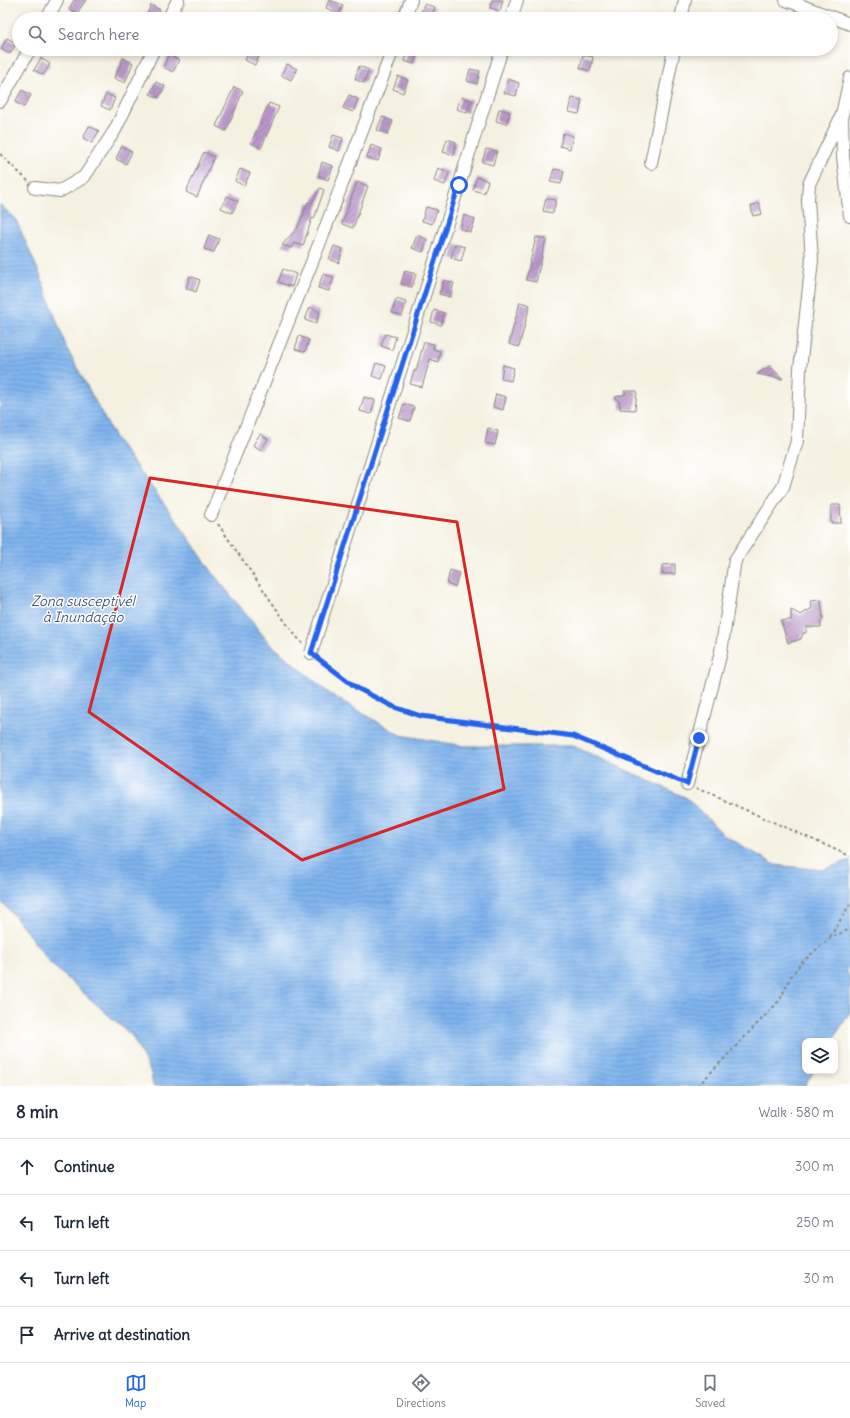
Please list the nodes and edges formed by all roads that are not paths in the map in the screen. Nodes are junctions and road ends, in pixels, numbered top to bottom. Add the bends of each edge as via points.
1 (57, 0) edge
2 (178, 0) edge
3 (411, 0) edge
4 (517, 0) edge
5 (685, 0) edge
6 (786, 0) edge
7 (51, 12) edge
8 (172, 12) edge
9 (407, 12) edge
10 (513, 12) edge
11 (682, 12) edge
12 (818, 12) edge
13 (838, 20) edge
14 (850, 24) edge
15 (26, 56) edge
16 (151, 56) edge
17 (390, 56) edge
18 (500, 56) edge
19 (673, 56) edge
20 (850, 78) edge
21 (0, 101) edge
22 (842, 115) junction
23 (846, 157) edge
24 (651, 163) dead end
25 (35, 188) road end
26 (850, 216) edge
27 (212, 515) road end
28 (311, 653) road end
29 (687, 784) road end

1 - 7 lane
2 - 8 lane
3 - 9 lane
4 - 10 lane
5 - 11 lane
6 - 12 lane
13 - 14 lane
15 - 21 lane
16 - 25 lane via 115,130 84,177 60,191
17 - 27 lane
18 - 28 lane
19 - 24 lane
20 - 22 lane
22 - 23 lane
22 - 29 lane via 809,184 812,260 800,370 797,441 783,487 735,560 721,652
23 - 26 lane

